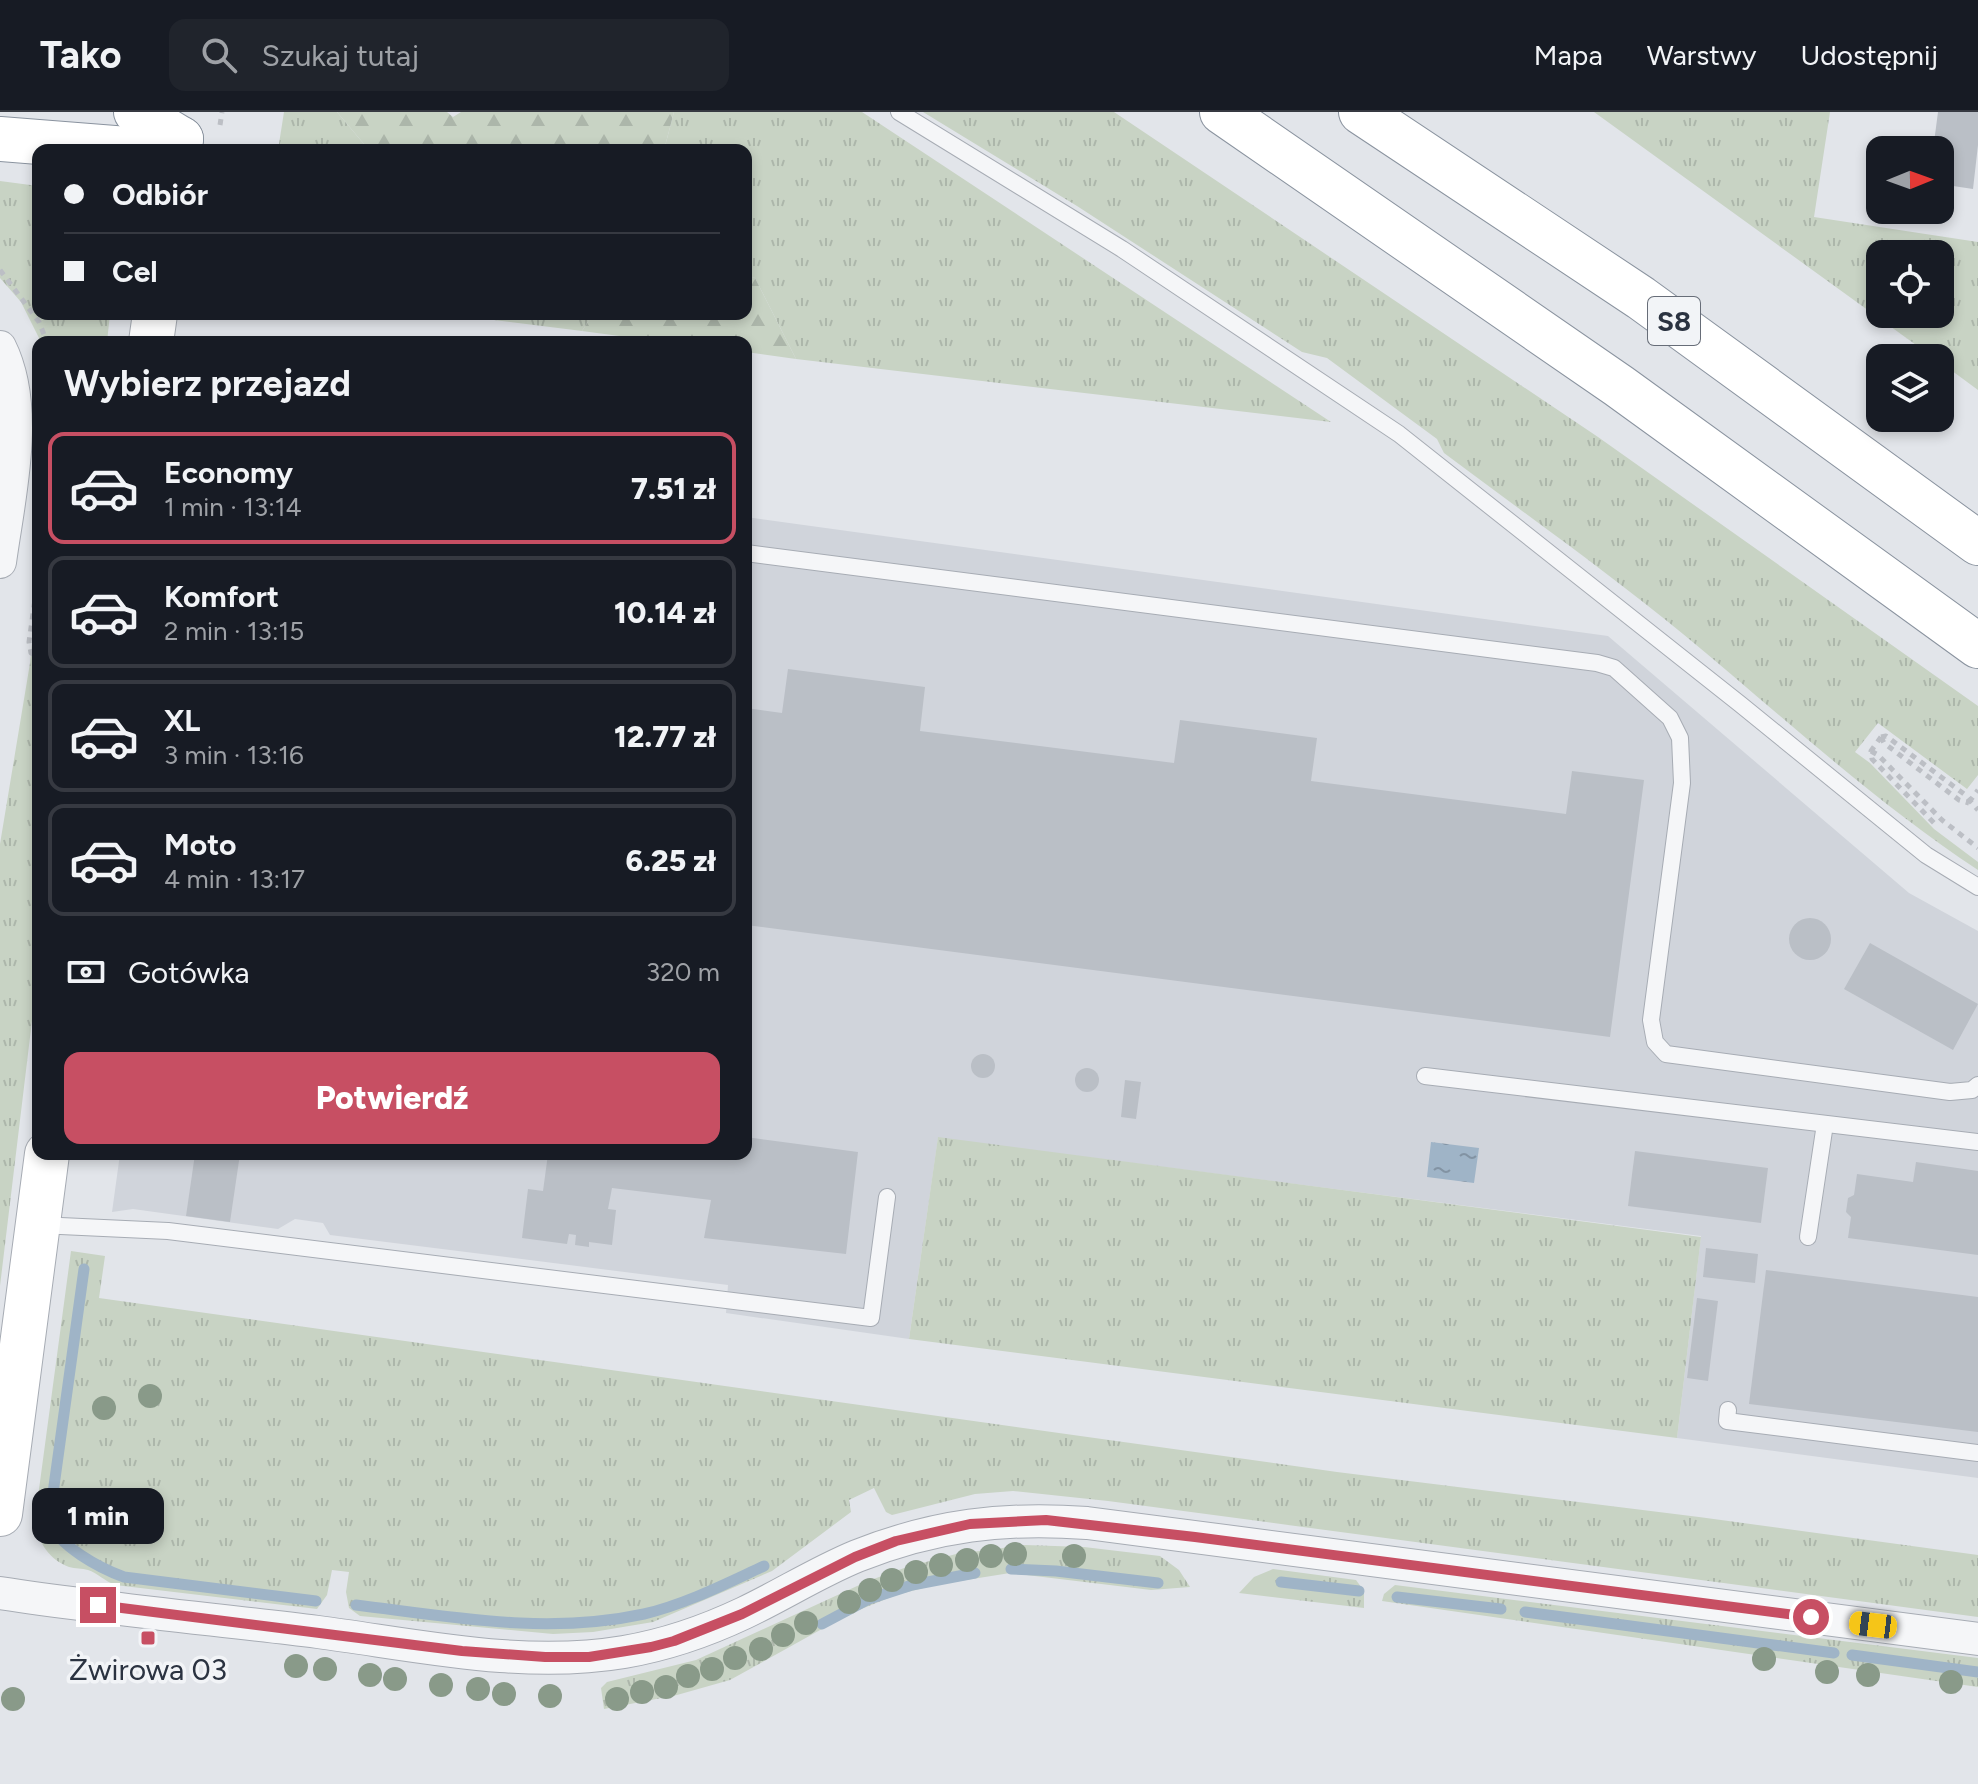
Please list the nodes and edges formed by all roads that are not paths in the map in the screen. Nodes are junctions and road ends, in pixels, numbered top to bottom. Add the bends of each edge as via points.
1 (136, 112) edge
2 (899, 112) edge
3 (1222, 112) edge
4 (1361, 112) edge
5 (182, 134) edge
6 (0, 139) edge
7 (64, 144) edge
8 (145, 144) edge
9 (0, 347) edge
10 (1978, 543) edge
11 (752, 554) edge
12 (0, 562) edge
13 (1978, 646) edge
14 (1978, 887) edge
15 (1425, 1076) dead end
16 (1978, 1085) edge
17 (1825, 1124) junction
18 (1978, 1142) edge
19 (46, 1160) edge
20 (887, 1197) dead end
21 (37, 1225) junction
22 (1808, 1237) dead end
23 (1728, 1410) dead end
24 (1978, 1453) edge
25 (0, 1514) edge
26 (0, 1593) edge
27 (1978, 1639) edge

1 - 5 main road
2 - 14 lane via 1122,249 1399,434 1913,845
3 - 13 main road via 1619,386
4 - 10 main road, S8 via 1641,298
5 - 8 main road
6 - 7 main road
9 - 12 street via 17,405
11 - 16 lane via 1614,668 1670,718 1680,738 1682,783 1651,1020 1655,1042 1666,1054 1950,1092
15 - 17 lane
17 - 18 lane
17 - 22 lane
19 - 21 main road
20 - 21 lane via 871,1318 168,1231
21 - 25 main road
23 - 24 lane via 1727,1421
26 - 27 street via 462,1651 569,1658 674,1641 896,1541 970,1524 1046,1520

